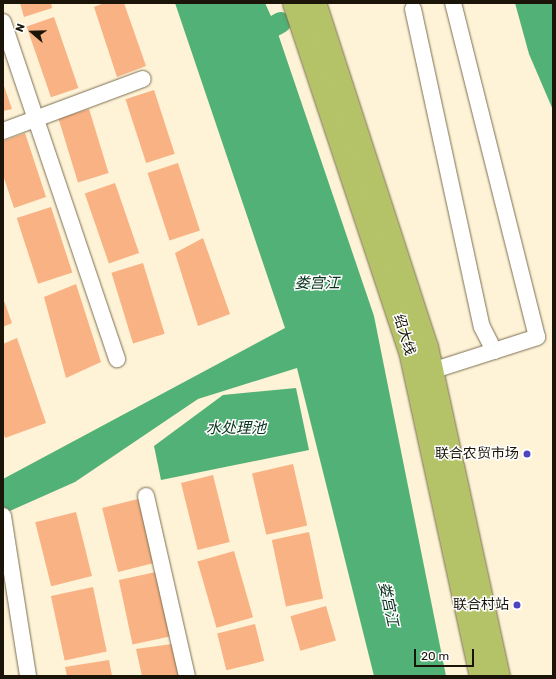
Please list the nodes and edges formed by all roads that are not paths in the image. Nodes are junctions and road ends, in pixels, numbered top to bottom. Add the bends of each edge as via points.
1 (294, 3) edge
2 (315, 3) edge
3 (453, 3) edge
4 (413, 9) dead end
5 (3, 22) edge
6 (143, 79) dead end
7 (36, 119) junction
8 (3, 131) edge
9 (494, 351) junction
10 (117, 359) dead end
11 (424, 373) junction
12 (146, 496) dead end
13 (4, 520) edge
14 (28, 676) edge
15 (187, 676) edge
16 (481, 676) edge
17 (499, 676) edge

1 - 11 main road, 绍大线 via 410,351
2 - 11 main road, 绍大线 via 427,346
3 - 9 street via 537,337
4 - 9 street via 482,327
5 - 7 street
6 - 7 street
7 - 8 street
7 - 10 street
9 - 11 street
11 - 16 main road, 绍大线
11 - 17 main road, 绍大线
12 - 15 street
13 - 14 street

